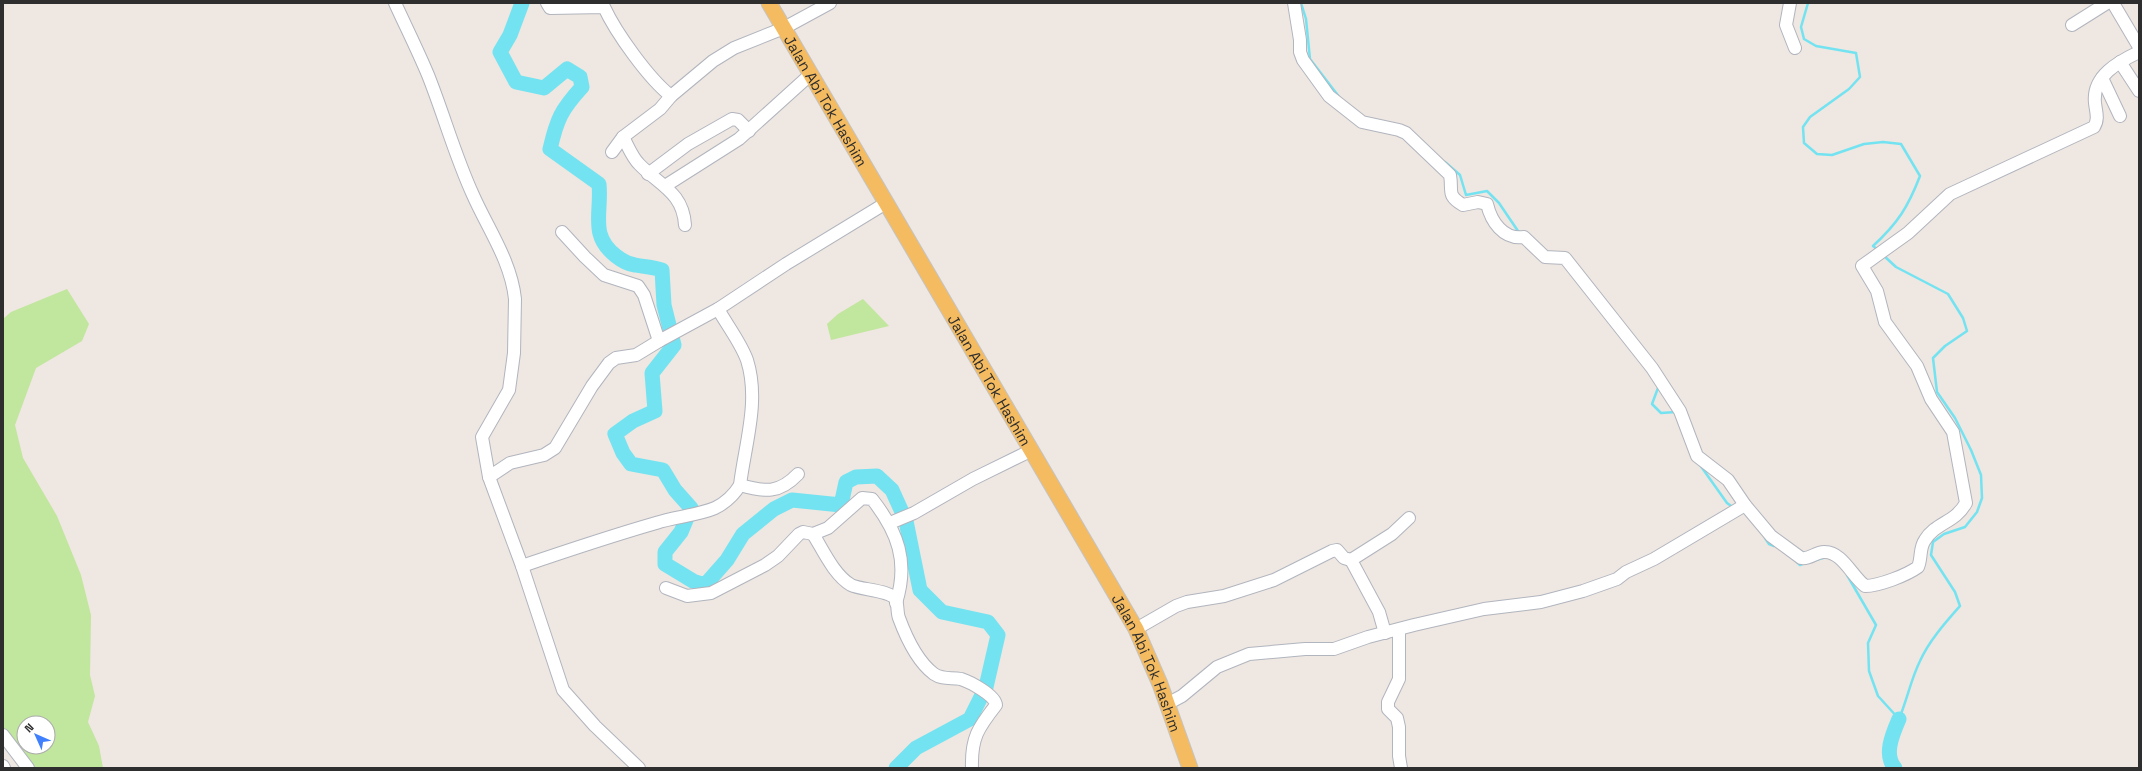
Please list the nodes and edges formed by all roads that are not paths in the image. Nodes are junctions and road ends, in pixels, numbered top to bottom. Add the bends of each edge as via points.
1 (396, 3) edge
2 (547, 3) edge
3 (769, 3) edge
4 (830, 3) edge
5 (1294, 3) edge
6 (1790, 3) edge
7 (2107, 3) edge
8 (2112, 3) edge
9 (603, 5) edge
10 (2072, 25) dead end
11 (784, 28) junction
12 (2139, 47) edge
13 (1795, 48) dead end
14 (2139, 52) edge
15 (2120, 62) junction
16 (811, 74) junction
17 (2102, 78) junction
18 (2139, 91) edge
19 (671, 96) junction
20 (2120, 116) dead end
21 (749, 131) junction
22 (623, 137) junction
23 (612, 152) dead end
24 (648, 174) junction
25 (665, 186) junction
26 (886, 203) junction
27 (685, 225) dead end
28 (562, 232) dead end
29 (718, 310) junction
30 (663, 339) junction
31 (1030, 451) junction
32 (798, 474) dead end
33 (488, 477) junction
34 (740, 485) junction
35 (1739, 508) junction
36 (1409, 518) dead end
37 (890, 523) junction
38 (813, 534) junction
39 (1351, 560) junction
40 (522, 566) junction
41 (666, 588) dead end
42 (896, 603) junction
43 (1136, 629) junction
44 (1399, 630) junction
45 (1385, 633) junction
46 (1167, 704) junction
47 (3, 735) edge
48 (28, 768) edge
49 (639, 768) edge
50 (972, 768) edge
51 (1190, 768) edge
52 (1401, 768) edge

1 - 33 street via 428,75 472,195 504,258 514,287 511,383 505,400 482,437
2 - 9 street via 550,8
3 - 11 main road, Jalan Abi Tok Hashim
4 - 11 street
5 - 35 street via 1303,60 1329,96 1362,122 1406,133 1450,175 1452,197 1463,205 1478,202 1487,204 1488,210 1503,233 1521,237 1544,257 1564,258 1652,368 1680,411 1697,456 1728,480
6 - 13 street via 1786,25
7 - 10 street
8 - 12 street
9 - 19 street via 640,60
11 - 16 main road, Jalan Abi Tok Hashim
11 - 19 street via 726,53
14 - 15 street
15 - 17 street via 2108,69
15 - 18 street
16 - 21 street
16 - 26 main road, Jalan Abi Tok Hashim
17 - 20 street
17 - 35 street via 2095,94 2097,116 2094,127 1950,194 1908,233 1862,266 1877,291 1885,322 1918,366 1931,399 1952,432 1966,503 1959,514 1929,533 1924,541 1918,567 1871,586 1865,586 1844,562 1827,552 1801,558
19 - 22 street via 660,109
21 - 24 street via 738,120 732,119 688,144
21 - 25 street
22 - 23 street
22 - 24 street via 637,162
24 - 25 street
25 - 27 street via 682,208
26 - 29 street via 786,264
26 - 31 main road, Jalan Abi Tok Hashim
28 - 30 street via 604,275 638,286
29 - 30 street
29 - 34 street via 746,359 753,386 749,436
30 - 33 street via 636,354 616,358 609,363 550,452 510,463
31 - 37 street via 973,479 914,513
31 - 43 main road, Jalan Abi Tok Hashim
32 - 34 street via 784,486 773,490
33 - 40 street
34 - 40 street via 723,503 709,510 681,515 584,544
35 - 44 street via 1617,579 1541,602 1484,609
36 - 39 street via 1388,538
37 - 38 street via 872,499 862,498 828,528
37 - 42 street via 901,561 901,587
38 - 41 street via 799,534 778,556 765,565 711,593 687,596
38 - 42 street via 845,581 859,589 892,596
39 - 43 street via 1344,558 1337,550 1332,551 1274,580 1224,596 1182,604
39 - 45 street via 1379,612
40 - 49 street via 564,690 595,726
42 - 50 street via 904,629 924,666 940,677 961,679 976,686 994,699 996,705 973,740
43 - 46 main road, Jalan Abi Tok Hashim
44 - 45 street
44 - 52 street via 1399,679 1388,702 1388,709 1397,718 1399,727
45 - 46 street via 1334,650 1277,651 1236,658 1217,667 1182,696
46 - 51 main road, Jalan Abi Tok Hashim
47 - 48 street

